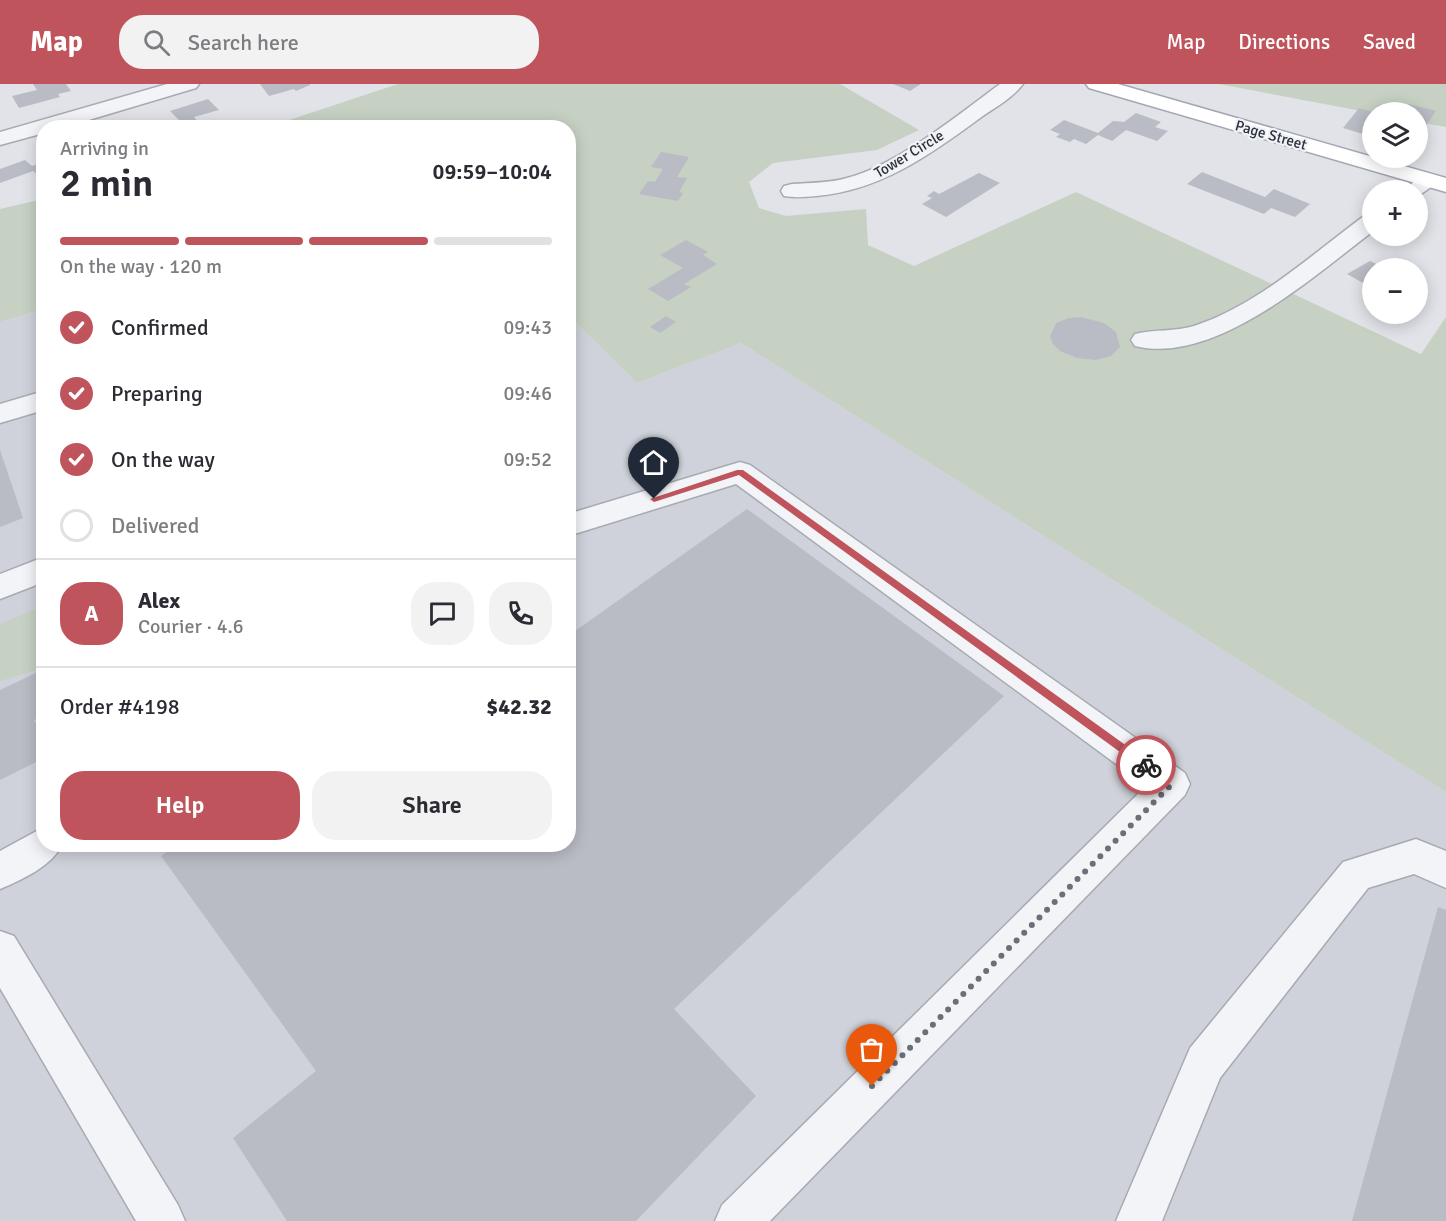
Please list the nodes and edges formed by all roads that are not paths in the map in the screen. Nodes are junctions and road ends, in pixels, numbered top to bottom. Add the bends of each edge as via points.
1 (189, 84) edge
2 (1012, 84) edge
3 (1096, 84) edge
4 (68, 120) edge
5 (36, 129) edge
6 (0, 140) edge
7 (1430, 186) edge
8 (792, 191) dead end
9 (1362, 228) edge
10 (1144, 340) dead end
11 (36, 403) edge
12 (0, 414) edge
13 (576, 523) edge
14 (36, 572) edge
15 (0, 587) edge
16 (36, 849) edge
17 (1446, 870) edge
18 (0, 871) edge
19 (0, 950) edge
20 (162, 1221) edge
21 (738, 1221) edge
22 (1139, 1221) edge

1 - 4 street
2 - 8 street, Tower Circle via 931,142 868,178 837,187
3 - 7 main road, Page Street
5 - 6 street
9 - 10 street via 1234,318 1201,332
11 - 12 street
13 - 21 street via 740,472 1172,784
14 - 15 street
16 - 18 street
17 - 22 street via 1416,856 1356,874 1205,1063
19 - 20 street

